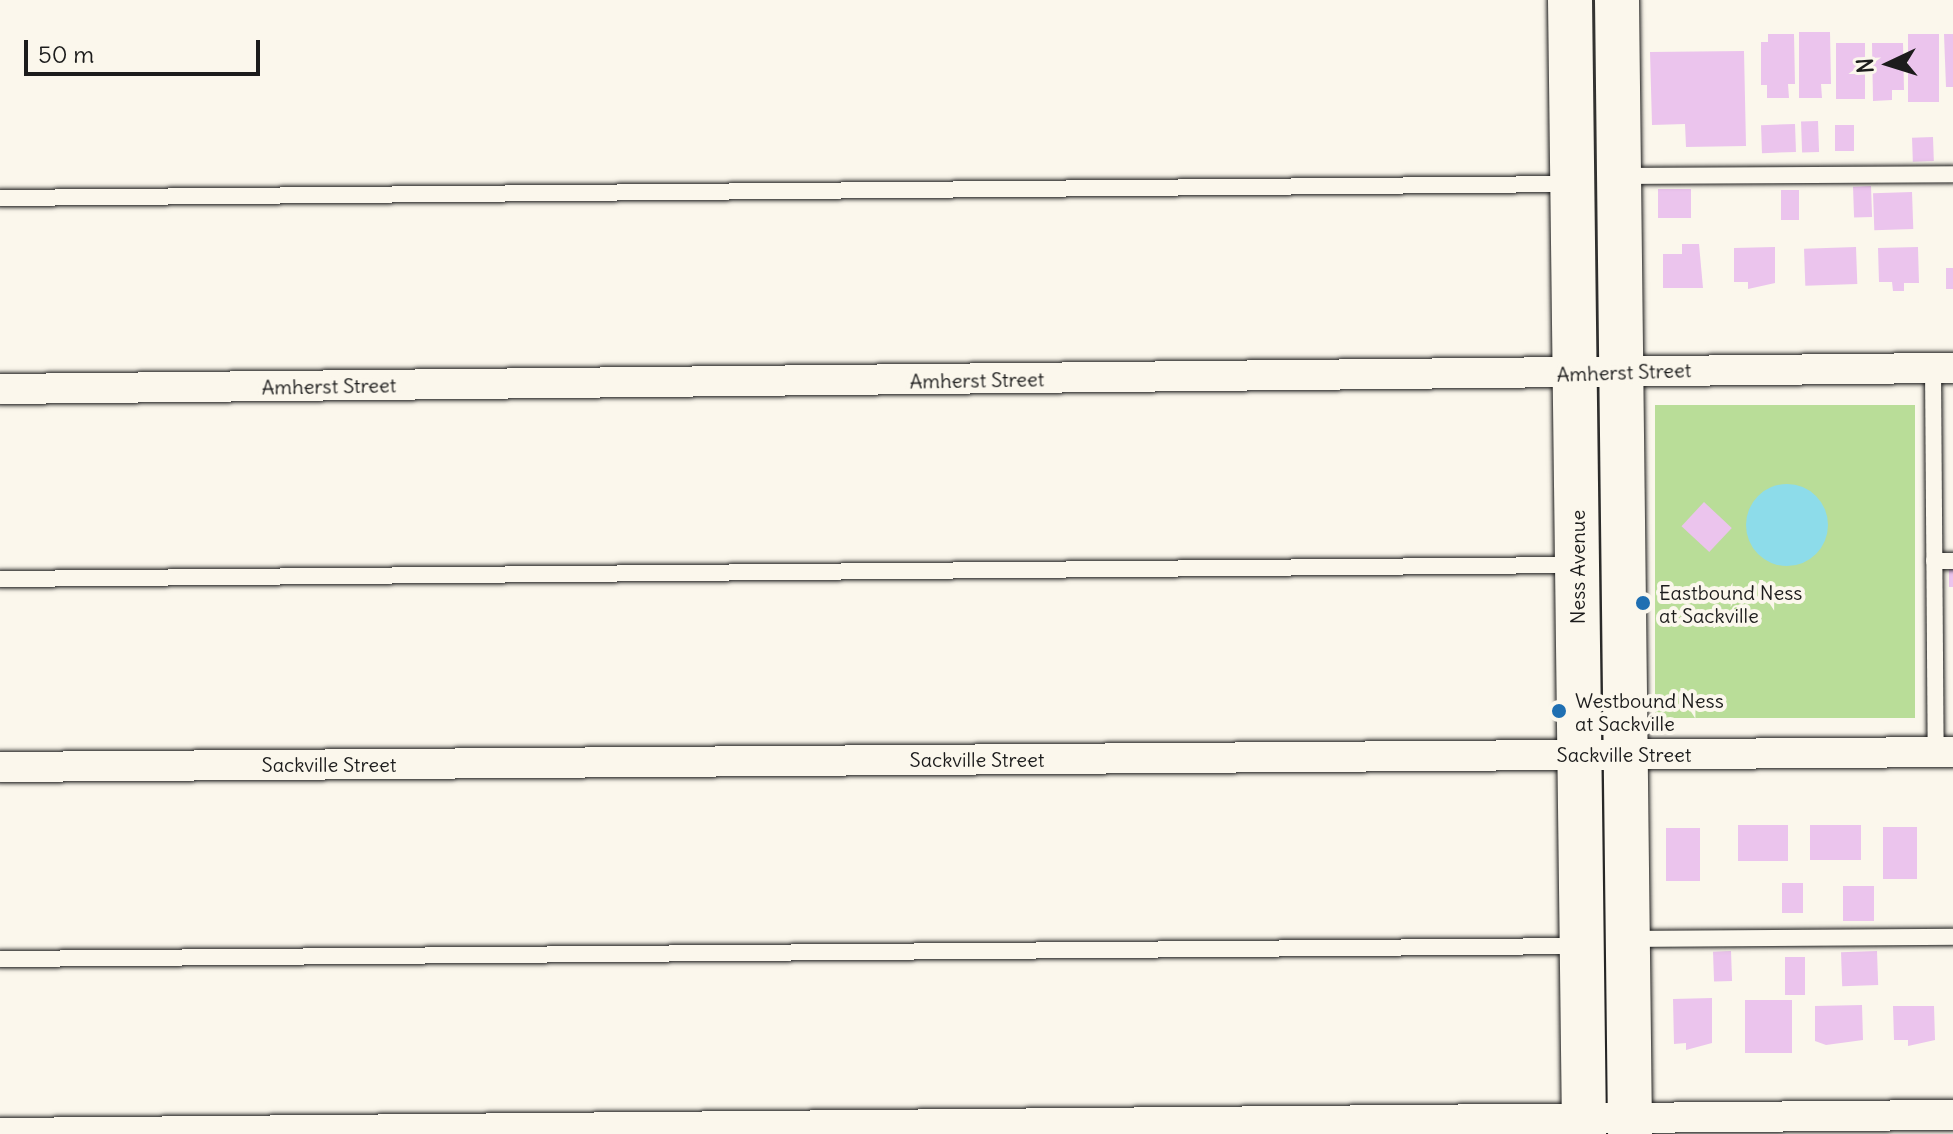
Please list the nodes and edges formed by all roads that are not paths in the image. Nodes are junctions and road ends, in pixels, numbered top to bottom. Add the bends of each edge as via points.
1 (1570, 0) edge
2 (1617, 0) edge
3 (1953, 174) edge
4 (1619, 176) junction
5 (1574, 184) junction
6 (0, 198) edge
7 (1943, 368) edge
8 (1575, 372) junction
9 (1623, 372) junction
10 (0, 389) edge
11 (1934, 561) junction
12 (1953, 561) edge
13 (1578, 565) junction
14 (0, 579) edge
15 (1945, 752) edge
16 (1578, 754) junction
17 (1626, 754) junction
18 (0, 767) edge
19 (1953, 937) edge
20 (1628, 939) junction
21 (1582, 946) junction
22 (0, 959) edge
23 (1953, 1115) edge
24 (1584, 1126) edge
25 (1630, 1126) edge
26 (0, 1133) edge

1 - 5 main road, Ness Avenue
2 - 4 main road
3 - 4 lane
4 - 9 main road
5 - 6 lane
5 - 8 main road, Ness Avenue
7 - 9 street, Amherst Street
7 - 11 lane
8 - 9 street, Amherst Street
8 - 10 street, Amherst Street
8 - 13 main road, Ness Avenue
9 - 17 main road
11 - 12 lane
11 - 15 lane
13 - 14 lane
13 - 16 main road, Ness Avenue
15 - 17 street, Sackville Street
16 - 17 street, Sackville Street
16 - 18 street, Sackville Street
16 - 21 main road, Ness Avenue
17 - 20 main road
19 - 20 lane
20 - 25 main road
21 - 22 lane
21 - 24 main road, Ness Avenue
23 - 25 street
24 - 25 street
24 - 26 street

